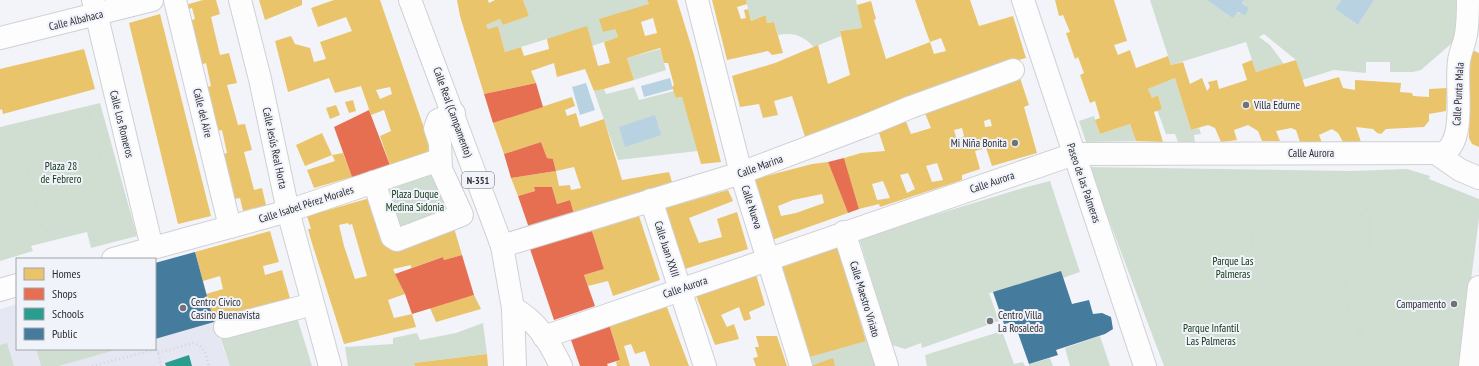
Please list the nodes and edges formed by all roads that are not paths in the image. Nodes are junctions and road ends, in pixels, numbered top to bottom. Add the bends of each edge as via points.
1 (152, 0) edge
2 (175, 0) edge
3 (240, 0) edge
4 (410, 0) edge
5 (697, 0) edge
6 (1023, 0) edge
7 (1468, 0) edge
8 (94, 7) edge
9 (0, 38) edge
10 (1013, 70) dead end
11 (454, 113) junction
12 (1074, 154) junction
13 (1437, 154) junction
14 (439, 160) junction
15 (741, 173) junction
16 (1479, 178) edge
17 (374, 182) junction
18 (651, 200) junction
19 (288, 211) junction
20 (230, 227) junction
21 (844, 232) junction
22 (502, 246) junction
23 (152, 248) junction
24 (108, 251) edge
25 (769, 258) junction
26 (1472, 280) edge
27 (16, 285) edge
28 (680, 289) junction
29 (0, 290) edge
30 (313, 304) junction
31 (513, 308) junction
32 (225, 327) dead end
33 (544, 337) junction
34 (330, 366) edge
35 (515, 366) edge
36 (561, 366) edge
37 (705, 366) edge
38 (801, 366) edge
39 (887, 366) edge
40 (1145, 366) edge
41 (1470, 366) edge

1 - 8 main road, Calle Albahaca
2 - 20 main road, Calle del Aire
3 - 19 main road, Calle Jesús Real Horta
4 - 11 main road, Calle Real (Campamento) / N-351
5 - 15 main road, Calle Nueva
6 - 12 main road, Paseo de las Palmeras
7 - 13 main road, Calle Punta Mala via 1467,33 1458,63 1460,93 1454,141 1446,152
8 - 9 main road, Calle Albahaca
8 - 23 main road, Calle Los Romeros
10 - 15 main road, Calle Marina
11 - 14 main road via 435,124 440,142
11 - 22 main road, Calle Real (Campamento) / N-351
12 - 13 main road, Calle Aurora
12 - 21 main road, Calle Aurora
12 - 40 main road, Paseo de las Palmeras
13 - 16 main road via 1460,170
14 - 17 main road, Calle Isabel Pérez Morales
14 - 17 main road via 462,215 397,240 392,237
15 - 18 main road, Calle Marina
15 - 25 main road, Calle Nueva
17 - 19 main road, Calle Isabel Pérez Morales
18 - 22 main road, Calle Marina
18 - 28 main road, Calle Juan XXIII
19 - 20 main road, Calle Isabel Pérez Morales
19 - 30 main road, Calle Jesús Real Horta
20 - 23 main road, Calle Isabel Pérez Morales
21 - 25 main road, Calle Aurora
21 - 39 main road, Calle Maestro Viriato
22 - 31 main road, Calle Real (Campamento) / N-351
23 - 24 main road, Calle Isabel Pérez Morales
25 - 28 main road, Calle Aurora
25 - 38 main road, Calle Nueva
26 - 41 main road
27 - 29 main road
28 - 33 main road, Calle Aurora
28 - 37 main road, Calle Juan XXIII
30 - 32 main road
30 - 34 main road, Calle Jesús Real Horta
31 - 33 main road via 533,320
31 - 35 main road, Calle Real (Campamento) / N-351
33 - 36 main road

